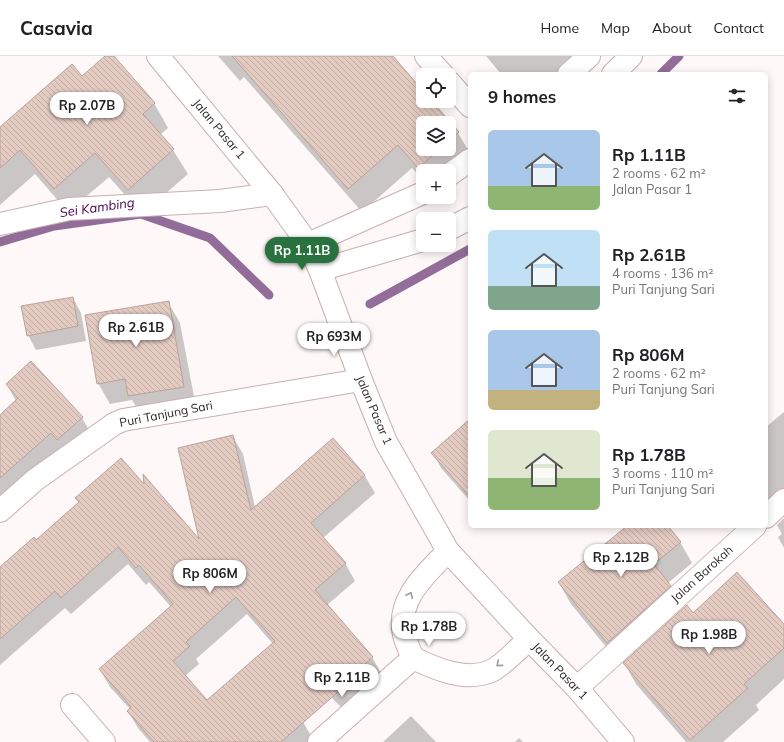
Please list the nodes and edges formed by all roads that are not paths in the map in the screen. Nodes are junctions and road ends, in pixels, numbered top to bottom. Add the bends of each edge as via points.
1 (158, 56) edge
2 (426, 56) edge
3 (589, 56) edge
4 (632, 56) edge
5 (437, 68) edge
6 (571, 72) edge
7 (615, 72) edge
8 (456, 90) edge
9 (468, 104) edge
10 (468, 161) edge
11 (456, 170) edge
12 (272, 194) junction
13 (416, 196) edge
14 (468, 219) edge
15 (0, 224) edge
16 (456, 225) edge
17 (416, 243) edge
18 (308, 244) junction
19 (323, 278) junction
20 (361, 380) junction
21 (784, 500) edge
22 (0, 511) edge
23 (768, 514) edge
24 (754, 528) edge
25 (448, 551) junction
26 (529, 640) junction
27 (413, 658) junction
28 (577, 688) junction
29 (72, 705) dead end
30 (104, 742) edge
31 (319, 742) edge
32 (623, 742) edge

1 - 12 street, Jalan Pasar 1
2 - 5 street
3 - 6 street
4 - 7 street
8 - 9 street
10 - 11 street
12 - 15 street via 220,201 69,209
12 - 18 street, Jalan Pasar 1
13 - 18 street
14 - 16 street
17 - 19 street
18 - 19 street, Jalan Pasar 1
19 - 20 street, Jalan Pasar 1
20 - 22 street, Puri Tanjung Sari via 123,420 36,480
20 - 25 street, Jalan Pasar 1 via 386,442
21 - 23 street
24 - 28 street, Jalan Barokah
25 - 26 street, Jalan Pasar 1
27 -> 25 street via 404,634 404,617 408,601 414,587
26 -> 27 street via 491,671 476,674 457,674 436,669
26 - 28 street, Jalan Pasar 1
27 - 31 street
28 - 32 street, Jalan Pasar 1
29 - 30 street

